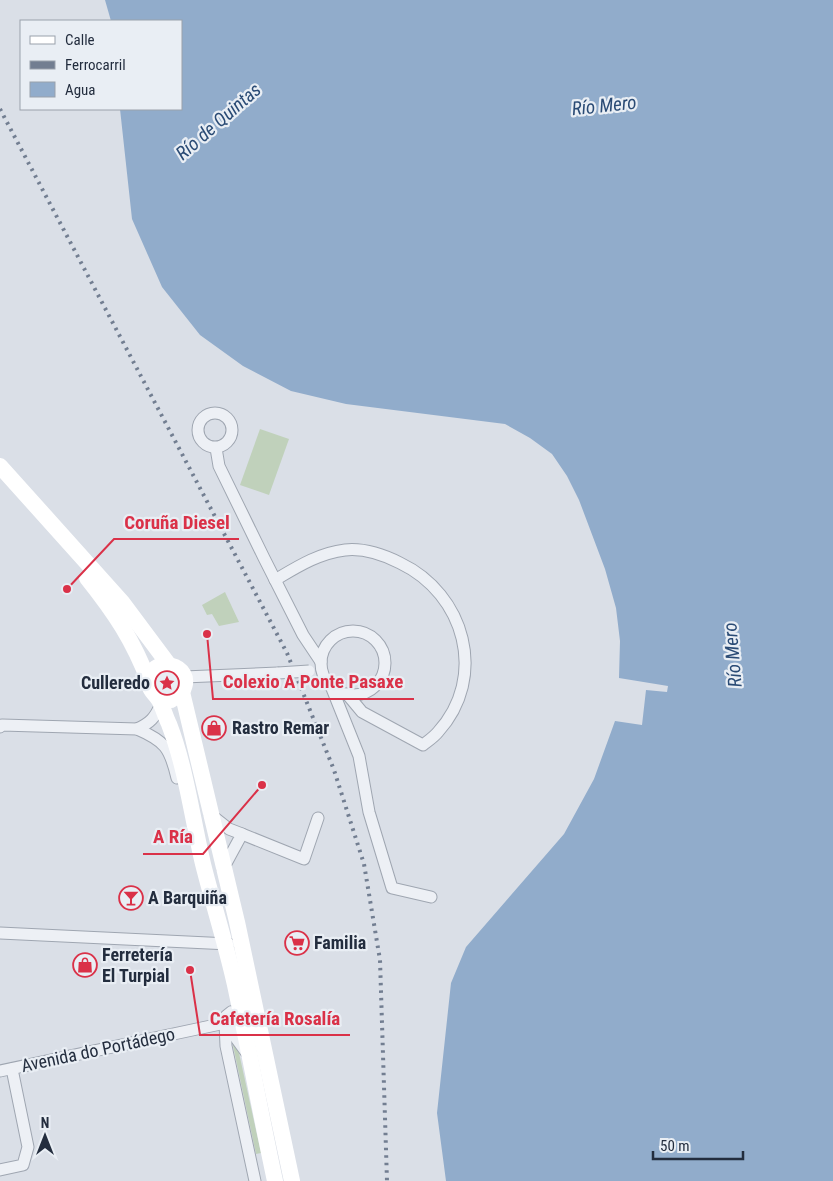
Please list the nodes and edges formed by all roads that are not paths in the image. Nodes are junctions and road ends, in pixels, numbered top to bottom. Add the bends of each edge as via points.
1 (216, 448) dead end
2 (0, 466) edge
3 (0, 480) edge
4 (54, 536) junction
5 (275, 580) junction
6 (169, 664) junction
7 (322, 666) junction
8 (149, 682) junction
9 (183, 685) junction
10 (331, 686) junction
11 (347, 694) junction
12 (159, 701) junction
13 (0, 727) edge
14 (137, 729) junction
15 (210, 814) junction
16 (318, 818) dead end
17 (196, 830) junction
18 (242, 834) junction
19 (223, 869) junction
20 (230, 896) junction
21 (431, 897) dead end
22 (0, 933) edge
23 (227, 945) junction
24 (241, 1018) junction
25 (225, 1023) junction
26 (251, 1061) junction
27 (6, 1070) edge
28 (279, 1118) junction
29 (0, 1170) edge
30 (255, 1181) edge
31 (275, 1181) edge
32 (292, 1181) edge

1 - 5 street via 219,466
2 - 4 main road
3 - 4 main road
4 - 6 main road via 122,602
4 - 8 main road via 120,620
5 - 7 street
5 - 11 street via 310,560 345,550 381,554 414,570 437,589 453,613 464,641 465,668 460,690 447,720 438,733 423,745 362,712
6 - 8 main road via 155,669
6 - 9 main road via 178,668
7 - 9 street, bridge via 309,671
7 - 10 street
7 - 11 street via 322,652 336,635 344,632 364,633 380,645 385,662 380,680 364,692
8 - 12 main road
9 - 12 main road via 170,700
9 - 15 main road
10 - 11 street
10 - 21 street via 359,756 368,812 392,888
12 - 14 street via 156,715 150,723
12 - 17 main road via 182,768
13 - 14 street
14 - 17 street via 164,744
15 - 18 street via 229,829
15 - 19 main road
16 - 18 street via 304,859
17 - 23 main road
18 - 19 street
19 - 20 main road
20 - 23 street
20 - 28 main road
22 - 23 street
23 - 24 street
23 - 24 main road
24 - 25 street, Avenida do Portádego via 235,1026
24 - 26 main road
24 - 28 street via 268,1104
25 - 26 street
25 - 27 street, Avenida do Portádego
25 - 30 street via 226,1046
26 - 31 main road
27 - 29 street via 28,1147 23,1165
28 - 32 main road

